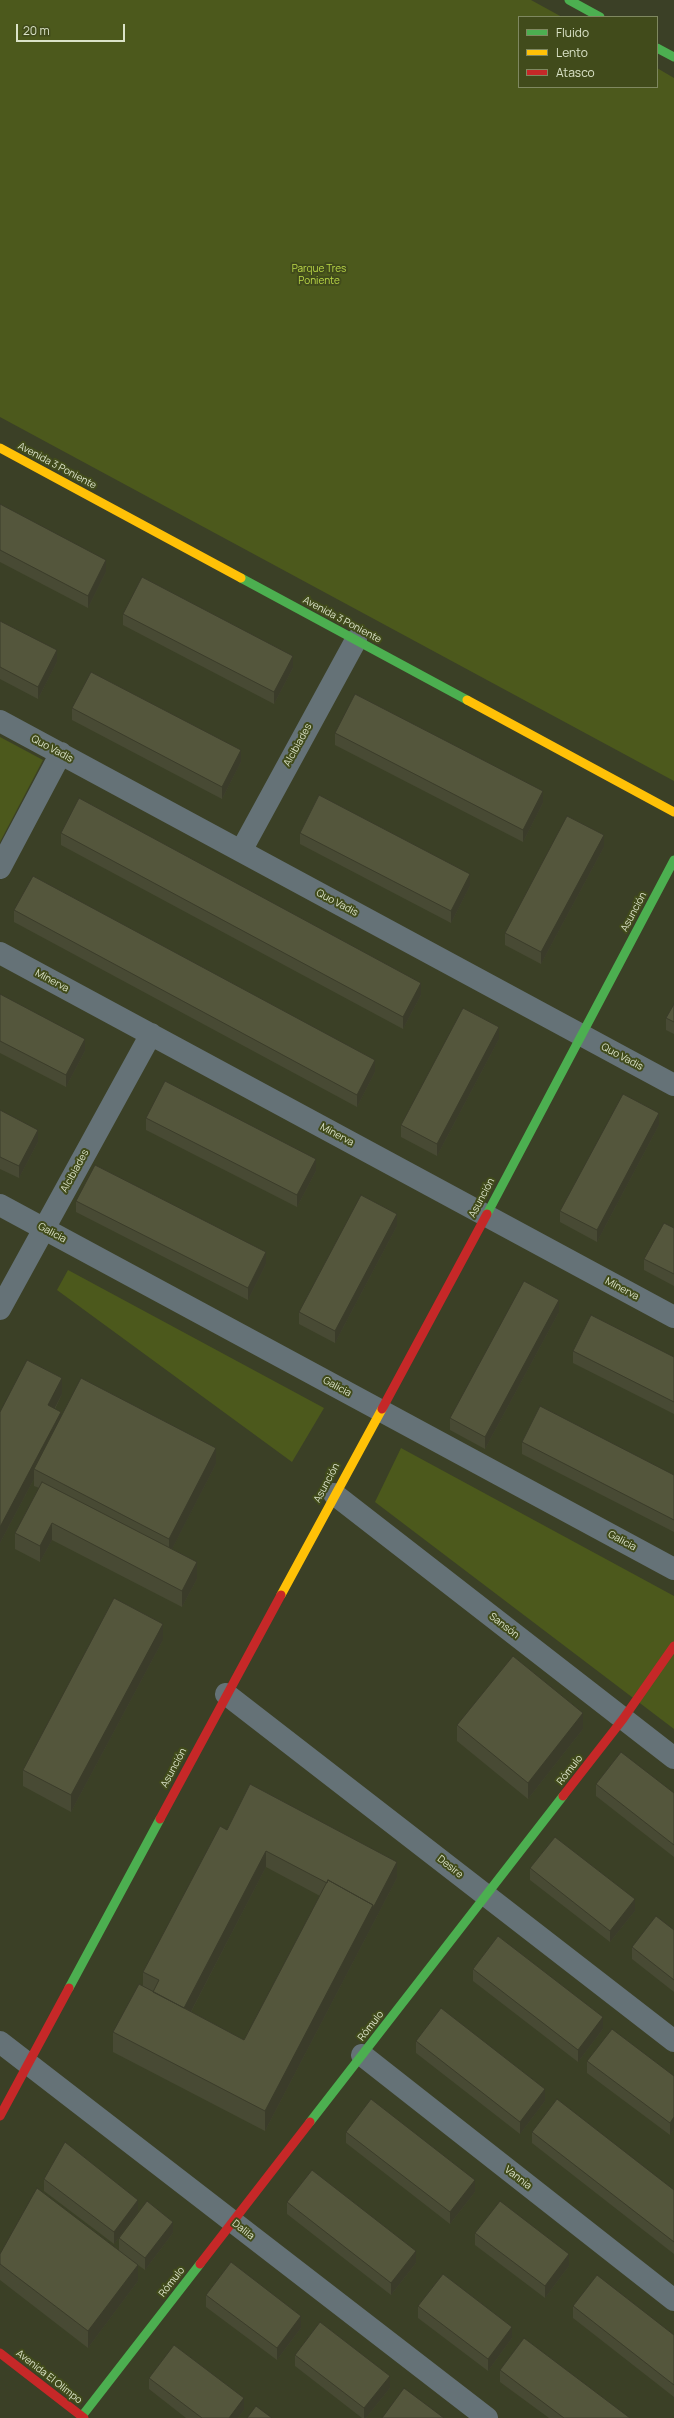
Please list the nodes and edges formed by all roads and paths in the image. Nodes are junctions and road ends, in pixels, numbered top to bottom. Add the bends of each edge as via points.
1 (569, 0) edge
2 (598, 16) edge
3 (658, 49) edge
4 (674, 57) edge
5 (0, 448) edge
6 (356, 640) junction
7 (0, 721) edge
8 (61, 754) junction
9 (674, 812) edge
10 (241, 851) junction
11 (674, 860) edge
12 (0, 868) edge
13 (0, 953) edge
14 (151, 1034) junction
15 (581, 1034) junction
16 (674, 1085) edge
17 (0, 1205) edge
18 (486, 1215) junction
19 (43, 1229) junction
20 (0, 1309) edge
21 (674, 1317) edge
22 (379, 1410) junction
23 (334, 1494) junction
24 (674, 1569) edge
25 (674, 1646) edge
26 (226, 1694) junction
27 (623, 1719) junction
28 (674, 1758) edge
29 (486, 1895) junction
30 (674, 2041) edge
31 (0, 2042) edge
32 (362, 2055) junction
33 (28, 2064) junction
34 (0, 2116) edge
35 (232, 2222) junction
36 (674, 2300) edge
37 (0, 2353) edge
38 (83, 2417) edge
39 (486, 2418) edge

1 - 2 street
3 - 4 street
5 - 6 street, Avenida 3 Poniente
6 - 9 street, Avenida 3 Poniente
6 - 10 street, Alcibiades
7 - 8 street, Quo Vadis
8 - 10 street, Quo Vadis
8 - 12 street
10 - 15 street, Quo Vadis
11 - 15 street, Asunción
13 - 14 street, Minerva
14 - 18 street, Minerva
14 - 19 street, Alcibiades
15 - 16 street, Quo Vadis
15 - 18 street, Asunción
17 - 19 street, Galicia
18 - 21 street, Minerva
18 - 22 street, Asunción
19 - 20 street, Alcibiades
19 - 22 street, Galicia
22 - 23 street, Asunción
22 - 24 street, Galicia
23 - 26 street, Asunción
23 - 27 street, Sansón
25 - 27 street, Rómulo
26 - 29 street, Desire
26 - 33 street, Asunción
27 - 28 street, Sansón
27 - 29 street, Rómulo
29 - 30 street, Desire
29 - 32 street, Rómulo
31 - 33 street, Dalila
32 - 35 street, Rómulo
32 - 36 street, Vannia
33 - 34 street, Asunción
33 - 35 street, Dalila
35 - 38 street, Rómulo
35 - 39 street, Dalila
37 - 38 street, Avenida El Olimpo

